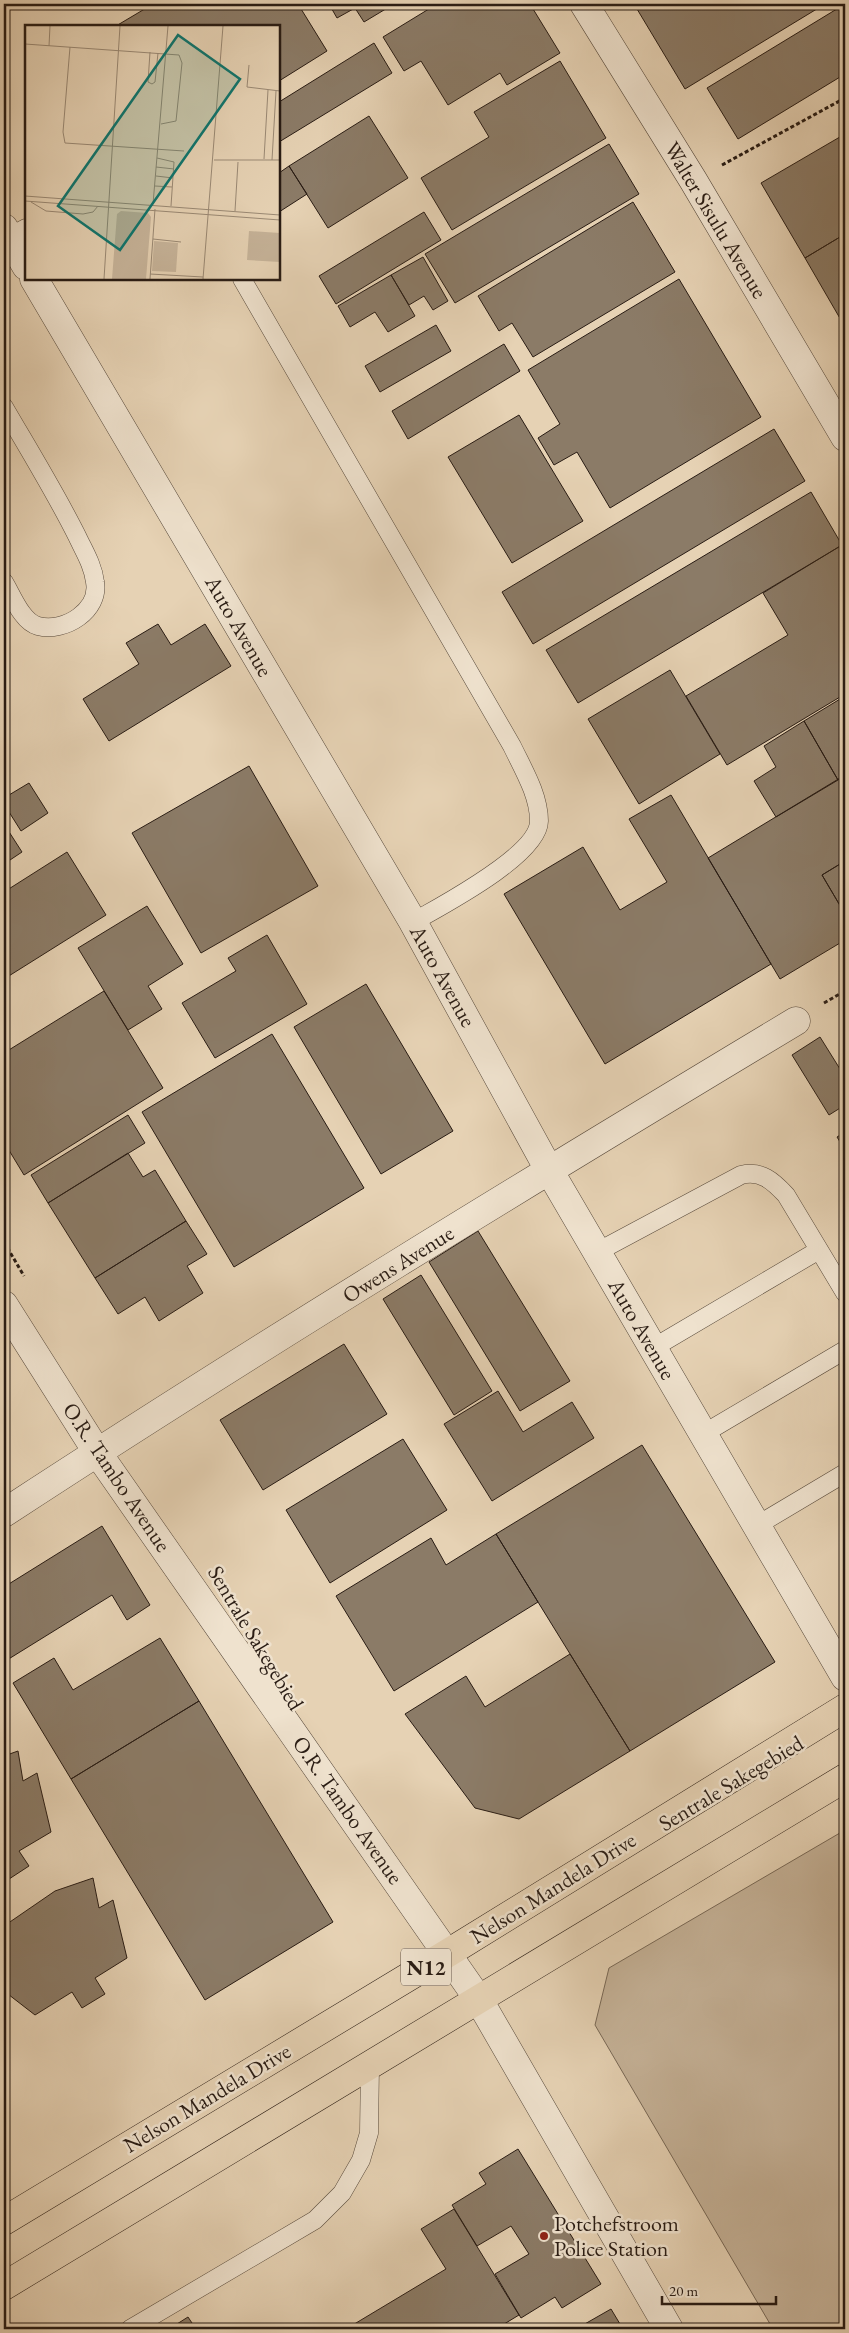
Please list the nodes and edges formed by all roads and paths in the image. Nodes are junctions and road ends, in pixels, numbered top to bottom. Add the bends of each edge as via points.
1 (584, 4) edge
2 (845, 98) edge
3 (693, 180) junction
4 (11, 233) edge
5 (25, 264) edge
6 (35, 280) edge
7 (243, 280) edge
8 (4, 407) edge
9 (845, 437) edge
10 (4, 582) edge
11 (413, 922) junction
12 (796, 1021) dead end
13 (549, 1170) junction
14 (4, 1242) edge
15 (819, 1250) junction
16 (597, 1252) junction
17 (29, 1285) dead end
18 (845, 1293) edge
19 (4, 1305) edge
20 (653, 1348) junction
21 (845, 1350) edge
22 (703, 1434) junction
23 (97, 1452) junction
24 (845, 1473) edge
25 (4, 1513) edge
26 (756, 1526) junction
27 (845, 1677) edge
28 (845, 1708) edge
29 (845, 1778) edge
30 (448, 1953) junction
31 (479, 2000) junction
32 (370, 2065) junction
33 (4, 2221) edge
34 (4, 2286) edge
35 (130, 2329) edge
36 (669, 2329) edge

1 - 3 street, Walter Sisulu Avenue
2 - 3 path
3 - 9 street, Walter Sisulu Avenue
4 - 5 street
6 - 11 street, Auto Avenue
7 - 11 lane via 512,746 536,801 539,823 520,853 492,875
8 - 10 lane via 64,510 92,568 95,596 89,608 76,618 64,624 38,626 27,618
11 - 13 street, Auto Avenue
12 - 13 street, Owens Avenue
13 - 16 street, Auto Avenue
13 - 23 street, Owens Avenue
14 - 17 path
15 - 16 lane via 786,1195 774,1182 760,1174 750,1173 699,1196
15 - 18 lane
15 - 20 lane
16 - 20 street, Auto Avenue
19 - 23 street, O.R. Tambo Avenue
20 - 22 street, Auto Avenue
21 - 22 lane
22 - 26 street, Auto Avenue
23 - 25 street, Owens Avenue
23 - 30 street, O.R. Tambo Avenue
24 - 26 lane
26 - 27 street, Auto Avenue
28 - 30 highway, Nelson Mandela Drive / N12
29 - 31 highway, N12
30 - 31 street, O.R. Tambo Avenue
30 - 33 highway, Nelson Mandela Drive / N12
31 - 32 highway, N12
31 - 36 street, O.R. Tambo Avenue
32 - 34 highway, N12
32 - 35 lane via 369,2133 361,2160 342,2193 315,2220

